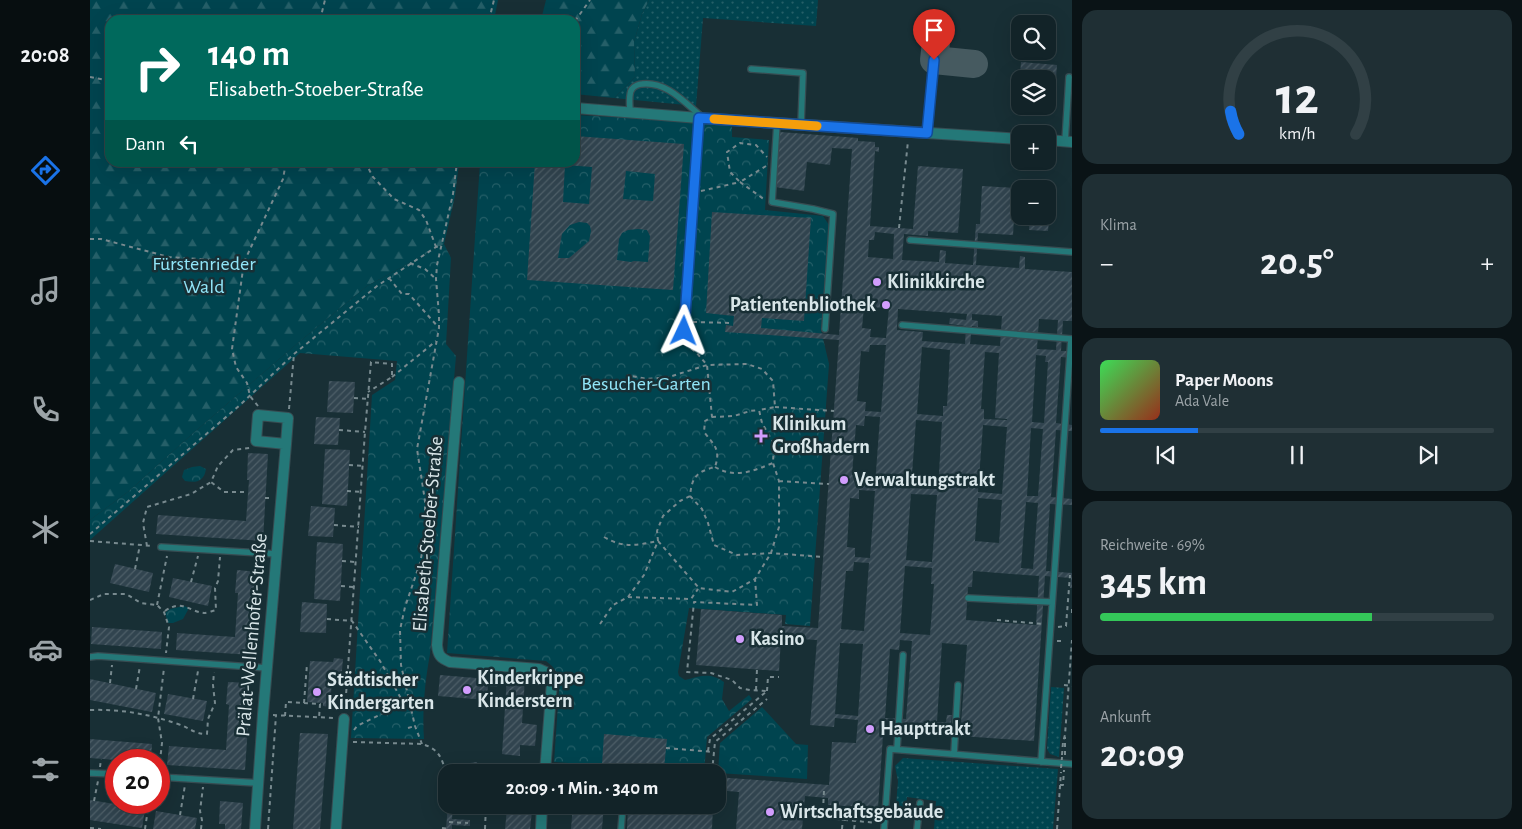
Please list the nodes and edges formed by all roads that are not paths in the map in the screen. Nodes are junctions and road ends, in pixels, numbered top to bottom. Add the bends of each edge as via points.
1 (934, 60) dead end
2 (751, 70) dead end
3 (1069, 78) dead end
4 (580, 108) edge
5 (630, 112) junction
6 (701, 118) junction
7 (776, 123) junction
8 (801, 124) junction
9 (927, 133) junction
10 (1011, 138) edge
11 (1056, 141) edge
12 (1069, 142) edge
13 (910, 240) dead end
14 (1072, 252) edge
15 (902, 325) dead end
16 (825, 329) dead end
17 (684, 331) dead end
18 (1071, 339) edge
19 (459, 382) dead end
20 (286, 444) junction
21 (161, 547) road end
22 (276, 554) junction
23 (968, 598) dead end
24 (1052, 602) junction
25 (903, 655) dead end
26 (90, 657) edge
27 (267, 668) junction
28 (958, 685) dead end
29 (344, 719) road end
30 (898, 749) junction
31 (954, 754) junction
32 (1041, 762) junction
33 (546, 764) edge
34 (1072, 764) edge
35 (90, 772) edge
36 (105, 773) edge
37 (170, 778) edge
38 (258, 783) junction
39 (920, 803) dead end
40 (542, 814) edge
41 (622, 814) edge
42 (255, 829) edge
43 (336, 829) edge
44 (541, 829) edge
45 (621, 829) edge
46 (884, 829) edge
47 (917, 829) edge

1 - 9 lane
2 - 8 lane via 803,73
3 - 12 lane
4 - 5 street
5 - 6 street
5 - 6 lane via 632,89 652,83 664,87
6 - 7 street
6 - 17 lane
7 - 8 street
7 - 16 lane via 772,202 833,214
8 - 9 street
9 - 10 street
11 - 12 street
13 - 14 lane
15 - 18 lane
18 - 24 lane
19 - 33 street, Elisabeth-Stoeber-Straße via 438,653 450,662 541,669 548,673 552,682
20 - 20 street, Prälat-Wellenhofer-Straße via 256,442 258,415 288,418
20 - 22 street, Prälat-Wellenhofer-Straße
21 - 22 lane
22 - 27 street, Prälat-Wellenhofer-Straße
23 - 24 lane
24 - 32 lane
25 - 30 lane
26 - 27 lane
27 - 38 street, Prälat-Wellenhofer-Straße
28 - 31 lane
29 - 43 street
30 - 31 lane
30 - 46 lane via 890,749
31 - 32 lane
32 - 34 lane
35 - 36 lane
37 - 38 lane
38 - 42 street, Prälat-Wellenhofer-Straße
39 - 47 lane
40 - 44 street
41 - 45 lane

